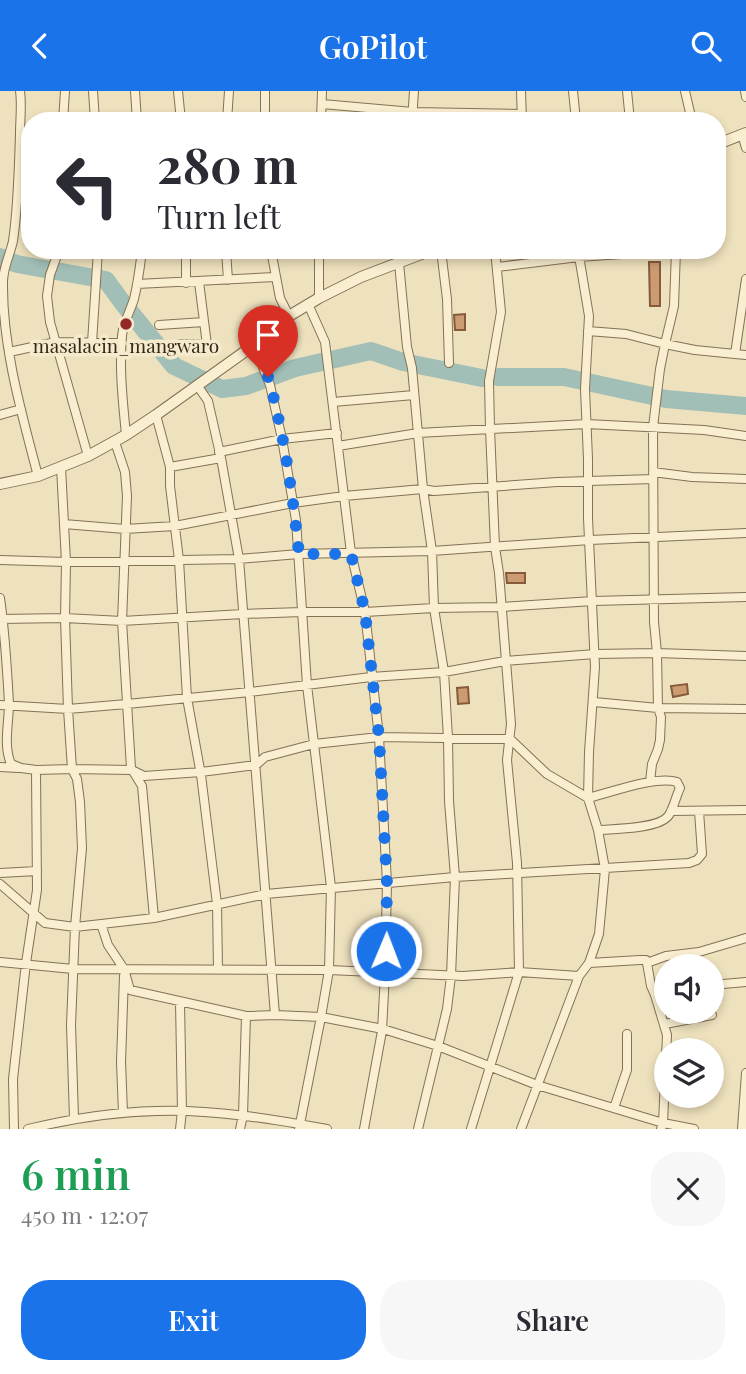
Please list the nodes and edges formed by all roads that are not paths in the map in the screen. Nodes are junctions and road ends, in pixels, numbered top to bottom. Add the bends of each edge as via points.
1 (20, 91) edge
2 (65, 91) edge
3 (93, 91) edge
4 (135, 91) edge
5 (178, 91) edge
6 (229, 91) edge
7 (265, 91) edge
8 (322, 91) edge
9 (414, 91) edge
10 (521, 91) edge
11 (573, 91) edge
12 (626, 91) edge
13 (685, 91) edge
14 (745, 91) edge
15 (746, 97) edge
16 (322, 104) junction
17 (64, 112) edge
18 (94, 112) edge
19 (136, 112) edge
20 (180, 112) edge
21 (228, 112) edge
22 (265, 112) edge
23 (322, 112) edge
24 (382, 112) edge
25 (412, 112) edge
26 (522, 112) edge
27 (575, 112) edge
28 (629, 112) edge
29 (690, 112) edge
30 (744, 134) edge
31 (726, 141) edge
32 (746, 148) edge
33 (56, 259) edge
34 (96, 259) edge
35 (141, 259) edge
36 (186, 259) edge
37 (227, 259) edge
38 (272, 259) edge
39 (319, 259) edge
40 (402, 259) edge
41 (404, 259) edge
42 (442, 259) edge
43 (496, 259) edge
44 (547, 259) edge
45 (579, 259) edge
46 (676, 259) edge
47 (497, 267) junction
48 (275, 277) junction
49 (746, 279) edge
50 (228, 280) junction
51 (199, 282) junction
52 (186, 283) junction
53 (137, 284) junction
54 (319, 298) junction
55 (308, 305) junction
56 (289, 316) junction
57 (204, 322) junction
58 (159, 325) dead end
59 (588, 331) junction
60 (55, 342) junction
61 (92, 343) junction
62 (122, 343) junction
63 (180, 344) dead end
64 (665, 344) junction
65 (254, 345) junction
66 (9, 352) junction
67 (735, 354) junction
68 (746, 355) edge
69 (449, 363) dead end
70 (200, 382) junction
71 (414, 395) junction
72 (333, 402) junction
73 (21, 409) junction
74 (0, 415) edge
75 (156, 415) junction
76 (587, 424) junction
77 (653, 427) junction
78 (490, 429) junction
79 (337, 433) junction
80 (418, 433) junction
81 (126, 435) junction
82 (746, 436) edge
83 (282, 439) junction
84 (114, 442) junction
85 (338, 446) junction
86 (220, 455) junction
87 (88, 456) junction
88 (61, 467) junction
89 (170, 467) junction
90 (38, 476) junction
91 (653, 476) junction
92 (746, 479) edge
93 (588, 481) junction
94 (0, 484) edge
95 (492, 486) junction
96 (423, 489) junction
97 (344, 496) junction
98 (293, 503) junction
99 (231, 515) junction
100 (64, 524) junction
101 (175, 526) junction
102 (125, 529) junction
103 (746, 533) edge
104 (653, 538) junction
105 (590, 540) junction
106 (495, 547) junction
107 (432, 551) junction
108 (299, 554) junction
109 (351, 554) junction
110 (0, 559) edge
111 (239, 559) junction
112 (124, 560) junction
113 (179, 560) junction
114 (66, 562) junction
115 (746, 597) edge
116 (0, 598) edge
117 (654, 600) junction
118 (593, 601) junction
119 (501, 607) junction
120 (435, 608) junction
121 (302, 612) junction
122 (365, 612) junction
123 (243, 614) junction
124 (65, 618) junction
125 (181, 618) junction
126 (2, 619) edge
127 (122, 621) junction
128 (657, 653) junction
129 (595, 654) junction
130 (746, 656) edge
131 (506, 661) junction
132 (444, 672) junction
133 (371, 677) junction
134 (307, 685) junction
135 (250, 692) junction
136 (187, 698) junction
137 (594, 702) junction
138 (127, 704) junction
139 (4, 705) edge
140 (658, 708) junction
141 (68, 709) junction
142 (746, 709) edge
143 (379, 737) junction
144 (448, 738) junction
145 (510, 740) junction
146 (314, 744) junction
147 (256, 765) junction
148 (0, 767) edge
149 (21, 768) junction
150 (72, 769) junction
151 (132, 770) junction
152 (36, 771) junction
153 (201, 772) junction
154 (650, 782) junction
155 (588, 798) junction
156 (746, 810) edge
157 (671, 811) junction
158 (699, 811) junction
159 (597, 831) junction
160 (605, 869) junction
161 (37, 871) junction
162 (0, 873) edge
163 (517, 874) junction
164 (456, 877) junction
165 (387, 883) junction
166 (0, 884) edge
167 (331, 887) junction
168 (266, 894) junction
169 (217, 904) junction
170 (34, 916) junction
171 (154, 918) junction
172 (101, 924) junction
173 (75, 927) junction
174 (746, 938) edge
175 (0, 961) edge
176 (26, 963) junction
177 (589, 963) junction
178 (647, 963) junction
179 (74, 968) junction
180 (124, 969) junction
181 (218, 969) junction
182 (272, 970) junction
183 (329, 971) junction
184 (519, 972) junction
185 (385, 973) junction
186 (451, 976) junction
187 (579, 976) junction
188 (746, 982) edge
189 (724, 984) edge
190 (654, 991) edge
191 (180, 1002) junction
192 (275, 1015) junction
193 (246, 1016) junction
194 (321, 1017) junction
195 (665, 1024) edge
196 (383, 1029) junction
197 (627, 1034) dead end
198 (438, 1046) junction
199 (490, 1067) junction
200 (746, 1073) edge
201 (537, 1085) junction
202 (614, 1108) junction
203 (182, 1111) junction
204 (123, 1113) junction
205 (243, 1115) junction
206 (74, 1118) junction
207 (300, 1126) edge
208 (662, 1126) edge
209 (14, 1129) edge
210 (28, 1129) edge
211 (180, 1129) edge
212 (240, 1129) edge
213 (327, 1129) edge
214 (364, 1129) edge
215 (418, 1129) edge
216 (471, 1129) edge
217 (521, 1129) edge
218 (694, 1129) edge
219 (742, 1129) edge

1 - 66 street via 16,210 2,280
2 - 17 street
3 - 18 street
4 - 19 street
5 - 20 street
6 - 21 street
7 - 22 street
8 - 16 street
9 - 25 street
10 - 26 street
11 - 27 street
12 - 28 street
13 - 29 street
14 - 15 street
16 - 23 street
16 - 24 street
30 - 31 street
30 - 32 street
33 - 60 street via 47,296
34 - 61 street
35 - 53 street
36 - 52 street
37 - 50 street
38 - 48 street
39 - 54 street
40 - 54 street
41 - 71 street
42 - 69 street
43 - 47 street
44 - 47 street
45 - 59 street
46 - 64 street via 674,306
47 - 78 street via 501,312 489,381
48 - 50 street
48 - 56 street
49 - 67 street
50 - 51 street
51 - 52 street
51 - 57 street
52 - 53 street
53 - 62 street
54 - 55 street
55 - 56 street
55 - 72 street via 325,342
56 - 65 street
57 - 58 street
57 - 63 street via 207,345
59 - 64 street
59 - 76 street
60 - 61 street
60 - 66 street
60 - 87 street
61 - 62 street
62 - 81 street
64 - 67 street
64 - 77 street
65 - 70 street
65 - 83 street via 269,381
66 - 73 street
67 - 68 street
70 - 75 street
70 - 86 street
71 - 72 street
71 - 80 street
72 - 79 street
73 - 74 street
73 - 90 street
75 - 81 street
75 - 89 street
76 - 77 street
76 - 78 street
76 - 93 street
77 - 82 street
77 - 91 street
78 - 80 street
78 - 95 street
79 - 83 street
79 - 85 street
80 - 85 street
80 - 96 street
81 - 84 street
83 - 86 street
83 - 98 street
84 - 87 street
84 - 102 street via 125,472
85 - 97 street
86 - 89 street
86 - 99 street
87 - 88 street
88 - 90 street
88 - 100 street
89 - 101 street
90 - 94 street
91 - 92 street
91 - 93 street
91 - 104 street
93 - 95 street
93 - 105 street
95 - 96 street
95 - 106 street
96 - 97 street
96 - 107 street
97 - 98 street
97 - 109 street
98 - 99 street
98 - 108 street
99 - 101 street
99 - 111 street
100 - 102 street
100 - 114 street
101 - 102 street
101 - 113 street
102 - 112 street
103 - 104 street
104 - 105 street
104 - 117 street
105 - 106 street
105 - 118 street
106 - 107 street
106 - 119 street
107 - 109 street
107 - 120 street
108 - 109 street
108 - 111 street
108 - 121 street
109 - 122 street
110 - 114 street
111 - 113 street
111 - 123 street
112 - 113 street
112 - 114 street
112 - 127 street
113 - 125 street
114 - 124 street
115 - 117 street
116 - 126 street
117 - 118 street
117 - 128 street
118 - 119 street
118 - 129 street
119 - 120 street
119 - 131 street
120 - 122 street
120 - 132 street
121 - 122 street
121 - 123 street
121 - 134 street
122 - 133 street
123 - 125 street
123 - 135 street
124 - 126 street
124 - 127 street
124 - 141 street
125 - 127 street
125 - 136 street
126 - 139 street
127 - 138 street
128 - 129 street
128 - 130 street
128 - 140 street
129 - 131 street
129 - 137 street
131 - 132 street
131 - 145 street
132 - 133 street
132 - 144 street
133 - 134 street
133 - 143 street
134 - 135 street
134 - 146 street
135 - 136 street
135 - 147 street
136 - 138 street
136 - 153 street
137 - 140 street
137 - 155 street
138 - 141 street
138 - 151 street
139 - 141 street
139 - 149 street via 7,754 11,764
140 - 142 street
140 - 154 street via 660,740
141 - 150 street
143 - 144 street
143 - 146 street
143 - 165 street
144 - 145 street
144 - 164 street
145 - 155 street via 547,774
145 - 163 street via 507,760
146 - 147 street via 265,757
146 - 167 street
147 - 153 street
147 - 168 street
148 - 149 street
149 - 152 street
150 - 151 street
150 - 152 street
150 - 173 street via 80,802 82,848
151 - 153 street via 144,776
151 - 171 street via 142,786
152 - 161 street
153 - 169 street
154 - 155 street
154 - 157 street via 677,782 680,788
155 - 159 street
156 - 158 street
157 - 158 street
157 - 159 street via 661,822
158 - 160 street via 702,854 697,860
159 - 160 street
160 - 163 street
160 - 177 street via 599,934
161 - 162 street
161 - 170 street
163 - 164 street
163 - 184 street
164 - 165 street
164 - 186 street
165 - 167 street
165 - 185 street
166 - 170 street
167 - 168 street
167 - 183 street
168 - 169 street
168 - 182 street
169 - 171 street
169 - 181 street
170 - 173 street via 45,923
170 - 176 street
171 - 172 street
172 - 173 street
172 - 180 street
173 - 179 street
174 - 178 street
175 - 176 street
176 - 179 street
176 - 209 street via 13,1079
177 - 178 street
177 - 187 street
178 - 190 street
179 - 180 street
179 - 206 street
180 - 181 street
180 - 191 street via 130,989
180 - 204 street
181 - 182 street
182 - 183 street
182 - 192 street
183 - 185 street
183 - 194 street
184 - 186 street
184 - 187 street
184 - 199 street
185 - 186 street
185 - 196 street
186 - 198 street
187 - 201 street
188 - 189 street
191 - 193 street
191 - 203 street
192 - 193 street
192 - 194 street
193 - 205 street
194 - 196 street
194 - 207 street
195 - 208 street
196 - 198 street
196 - 214 street
197 - 202 street via 627,1070
198 - 199 street
198 - 215 street
199 - 201 street
199 - 216 street
200 - 219 street
201 - 202 street
201 - 217 street
202 - 208 street
203 - 204 street
203 - 205 street
203 - 211 street
204 - 206 street
205 - 207 street
205 - 212 street
206 - 210 street
207 - 213 street
208 - 218 street

